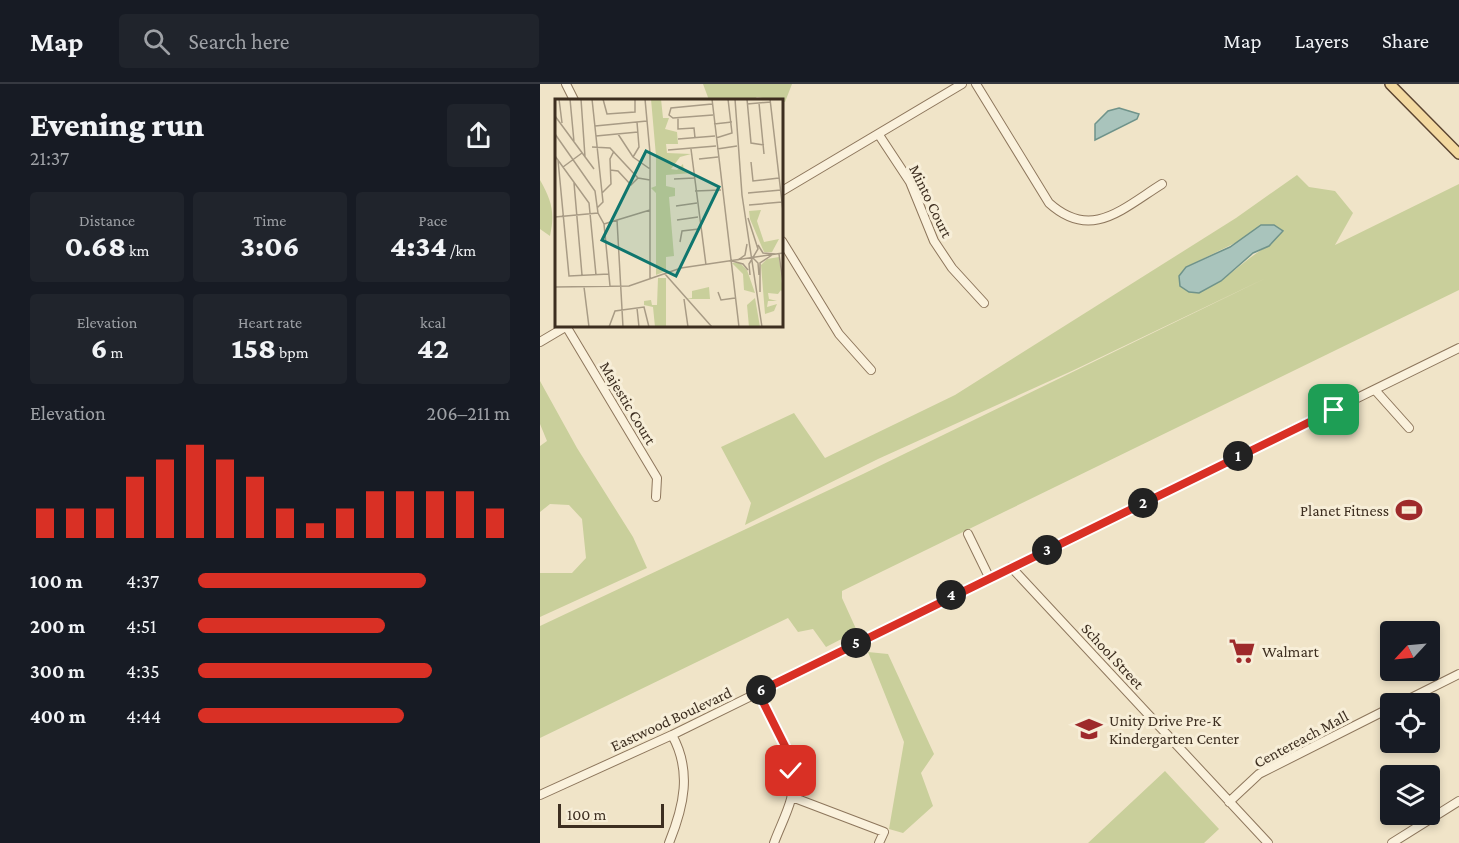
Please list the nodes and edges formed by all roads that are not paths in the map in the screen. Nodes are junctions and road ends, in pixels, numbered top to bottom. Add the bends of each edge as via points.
1 (566, 84) edge
2 (962, 84) edge
3 (976, 84) edge
4 (1390, 84) edge
5 (574, 99) edge
6 (879, 135) junction
7 (1459, 154) edge
8 (1162, 184) dead end
9 (783, 190) edge
10 (783, 243) edge
11 (984, 303) dead end
12 (564, 327) edge
13 (567, 327) edge
14 (540, 342) edge
15 (1459, 348) edge
16 (871, 370) dead end
17 (1375, 390) junction
18 (1409, 428) dead end
19 (656, 497) dead end
20 (968, 534) dead end
21 (1011, 567) junction
22 (989, 577) junction
23 (1459, 674) edge
24 (758, 692) junction
25 (1421, 693) edge
26 (1380, 713) edge
27 (672, 735) junction
28 (540, 795) edge
29 (792, 797) junction
30 (1459, 801) edge
31 (1229, 802) junction
32 (669, 843) edge
33 (774, 843) edge
34 (879, 843) edge
35 (1268, 843) edge
36 (1392, 843) edge

1 - 5 street
2 - 6 street
3 - 8 street via 1049,203 1062,215 1072,220 1107,218
4 - 7 main road
6 - 9 street
6 - 11 street, Minto Court via 910,182 934,241
10 - 16 street via 839,334
12 - 14 street
13 - 19 street, Majestic Court via 657,478
15 - 17 street, Eastwood Boulevard
17 - 18 street
17 - 21 street, Eastwood Boulevard
20 - 22 street
21 - 22 street, Eastwood Boulevard
21 - 31 street, School Street
22 - 24 street, Eastwood Boulevard
23 - 25 street
24 - 27 street, Eastwood Boulevard
24 - 29 street via 786,748
26 - 31 street, Centereach Mall via 1259,774
27 - 28 street, Eastwood Boulevard
27 - 32 street via 680,748 685,777 681,812
29 - 33 street
29 - 34 street via 884,832
30 - 36 street
31 - 35 street, School Street

